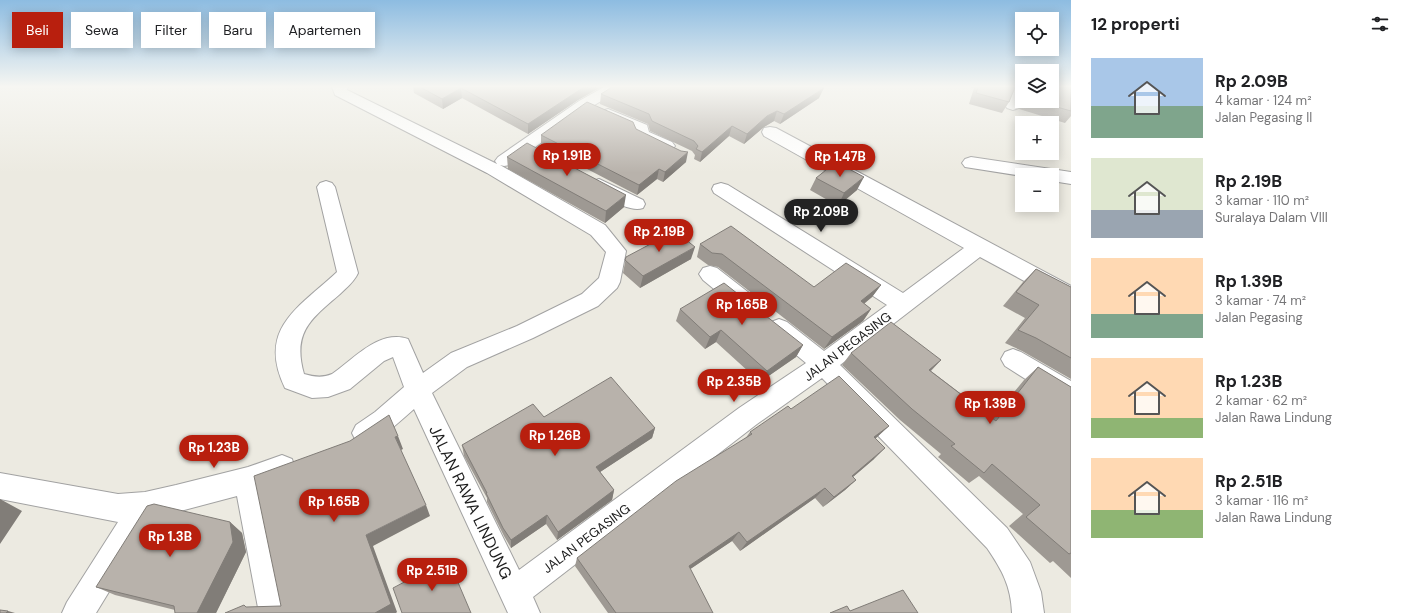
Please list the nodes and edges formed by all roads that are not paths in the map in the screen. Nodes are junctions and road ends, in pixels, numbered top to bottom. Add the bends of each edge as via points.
1 (387, 116) edge
2 (572, 116) edge
3 (611, 116) edge
4 (770, 132) dead end
5 (679, 153) edge
6 (971, 163) dead end
7 (493, 169) junction
8 (1071, 178) edge
9 (588, 179) edge
10 (326, 186) dead end
11 (721, 189) dead end
12 (636, 204) dead end
13 (979, 247) junction
14 (710, 274) dead end
15 (1071, 296) edge
16 (903, 304) junction
17 (1013, 359) dead end
18 (824, 364) junction
19 (418, 390) junction
20 (1071, 394) edge
21 (341, 446) edge
22 (305, 459) edge
23 (248, 480) junction
24 (0, 486) edge
25 (145, 506) junction
26 (519, 603) edge
27 (78, 613) edge
28 (275, 613) edge
29 (1028, 613) edge

1 - 7 street
2 - 7 street via 533,150
3 - 5 street via 641,129 641,134
4 - 13 street
6 - 8 street
7 - 19 street via 598,230 616,251 609,282 590,300 525,332 459,360
9 - 12 street
10 - 19 street, JALAN RAWA LINDUNG via 348,273 293,326 287,339 290,369 294,380 311,388 328,386 346,379 377,353 400,346
11 - 16 street
13 - 15 street
13 - 16 street, JALAN PEGASING
14 - 18 street
16 - 18 street, JALAN PEGASING
17 - 20 street
18 - 26 street, JALAN PEGASING via 748,416
18 - 29 street via 997,538 1020,573 1026,592
19 - 21 street via 384,420
19 - 26 street, JALAN RAWA LINDUNG
22 - 23 street
23 - 25 street
23 - 28 street
24 - 25 street via 118,508
25 - 27 street

